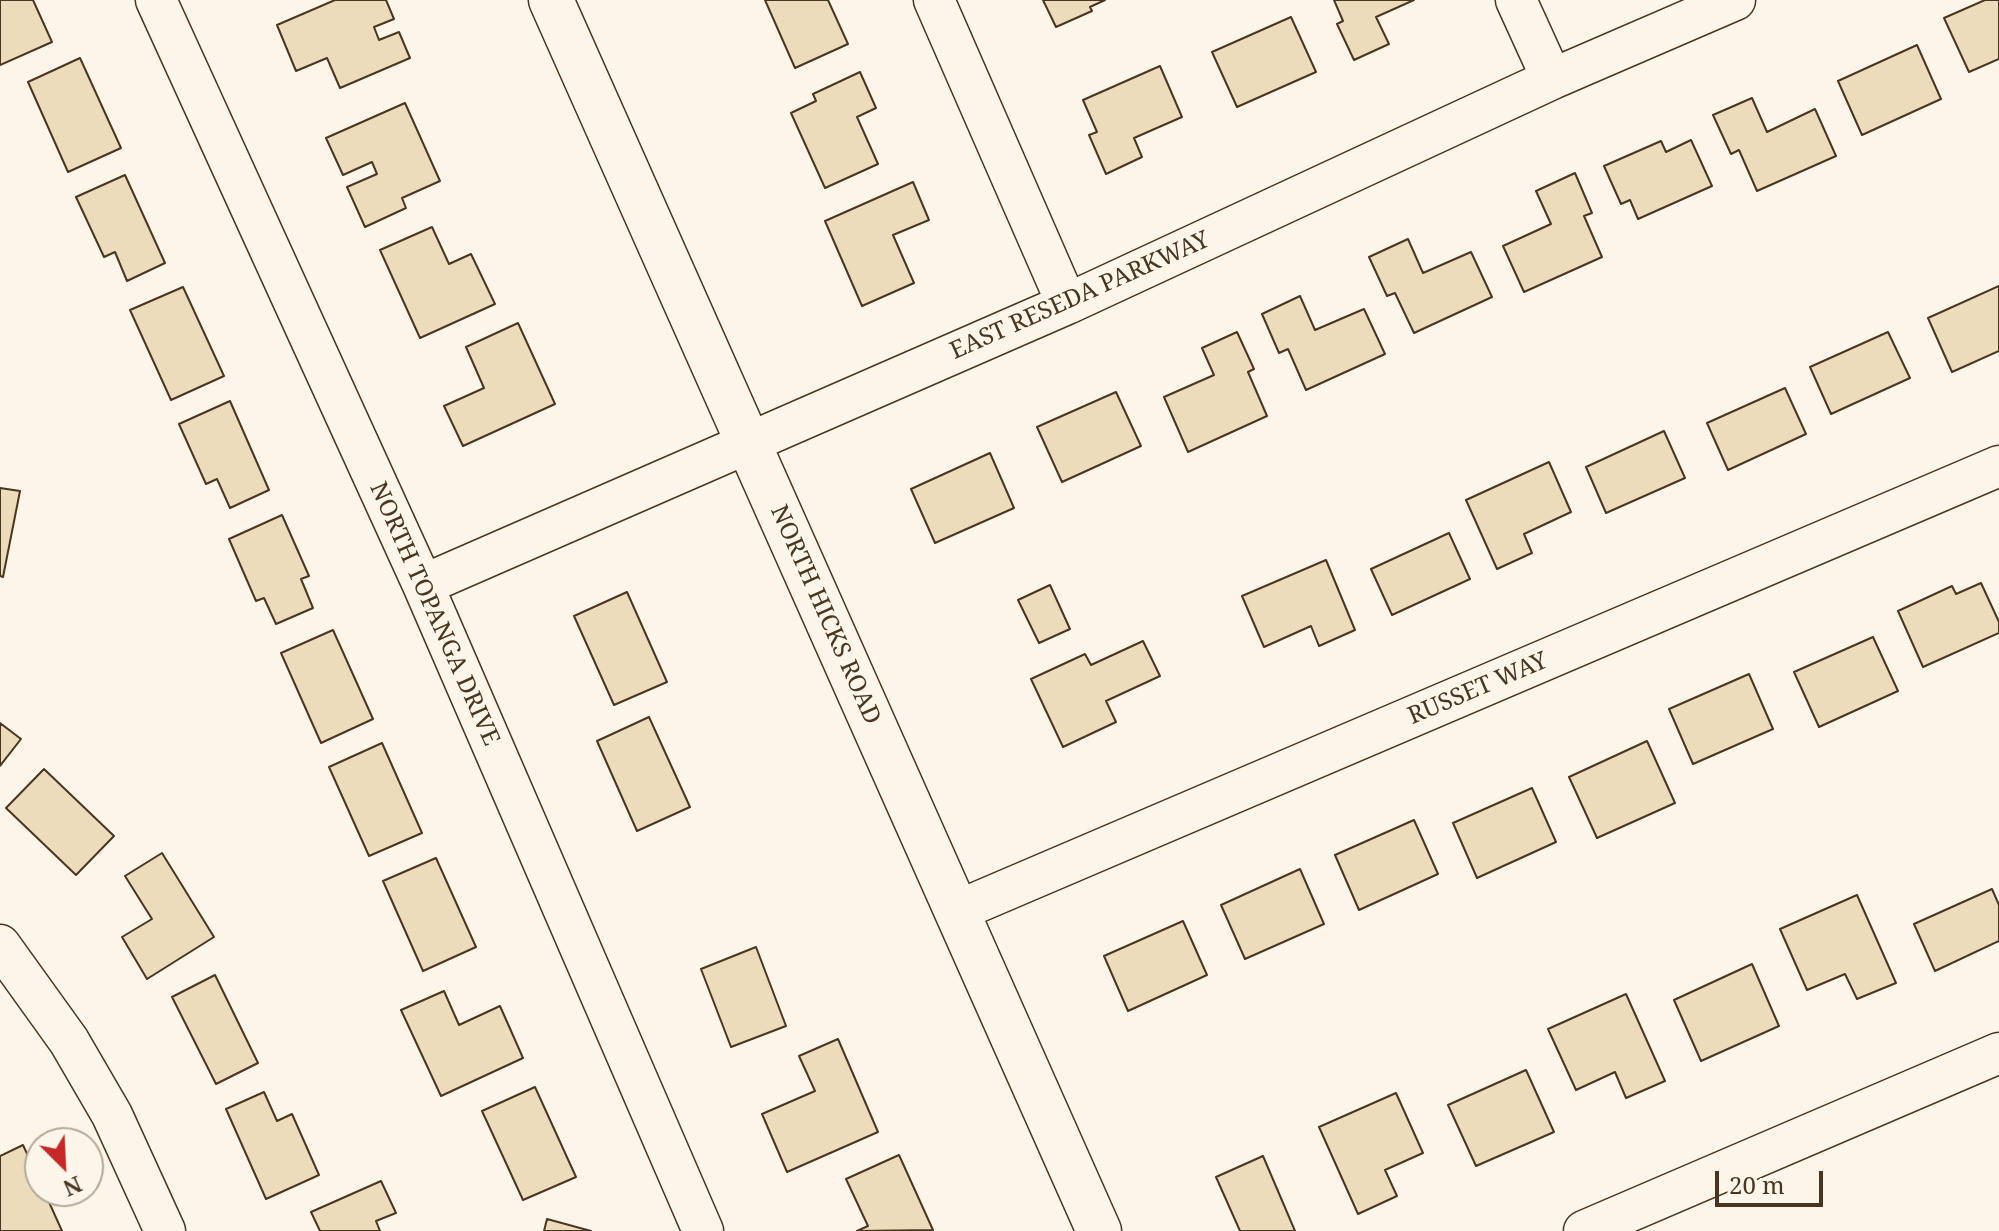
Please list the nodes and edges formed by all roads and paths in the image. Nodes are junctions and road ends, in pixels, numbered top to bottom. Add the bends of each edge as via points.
1 (156, 0) edge
2 (551, 0) edge
3 (934, 0) edge
4 (1516, 0) edge
5 (1735, 0) edge
6 (1552, 79) junction
7 (1067, 304) junction
8 (747, 441) junction
9 (1999, 466) edge
10 (423, 585) junction
11 (957, 911) junction
12 (0, 945) edge
13 (1999, 1053) edge
14 (165, 1231) edge
15 (703, 1231) edge
16 (1099, 1231) edge
17 (1584, 1231) edge

1 - 10 street, NORTH TOPANGA DRIVE
2 - 8 main road, NORTH HICKS ROAD
3 - 7 street
4 - 6 street
5 - 6 street, EAST RESEDA PARKWAY
6 - 7 street, EAST RESEDA PARKWAY
7 - 8 street, EAST RESEDA PARKWAY
8 - 10 street, EAST RESEDA PARKWAY
8 - 11 main road, NORTH HICKS ROAD
9 - 11 street, RUSSET WAY
10 - 15 street, NORTH TOPANGA DRIVE
11 - 16 main road, NORTH HICKS ROAD
12 - 14 street via 69,1041 112,1115
13 - 17 street

